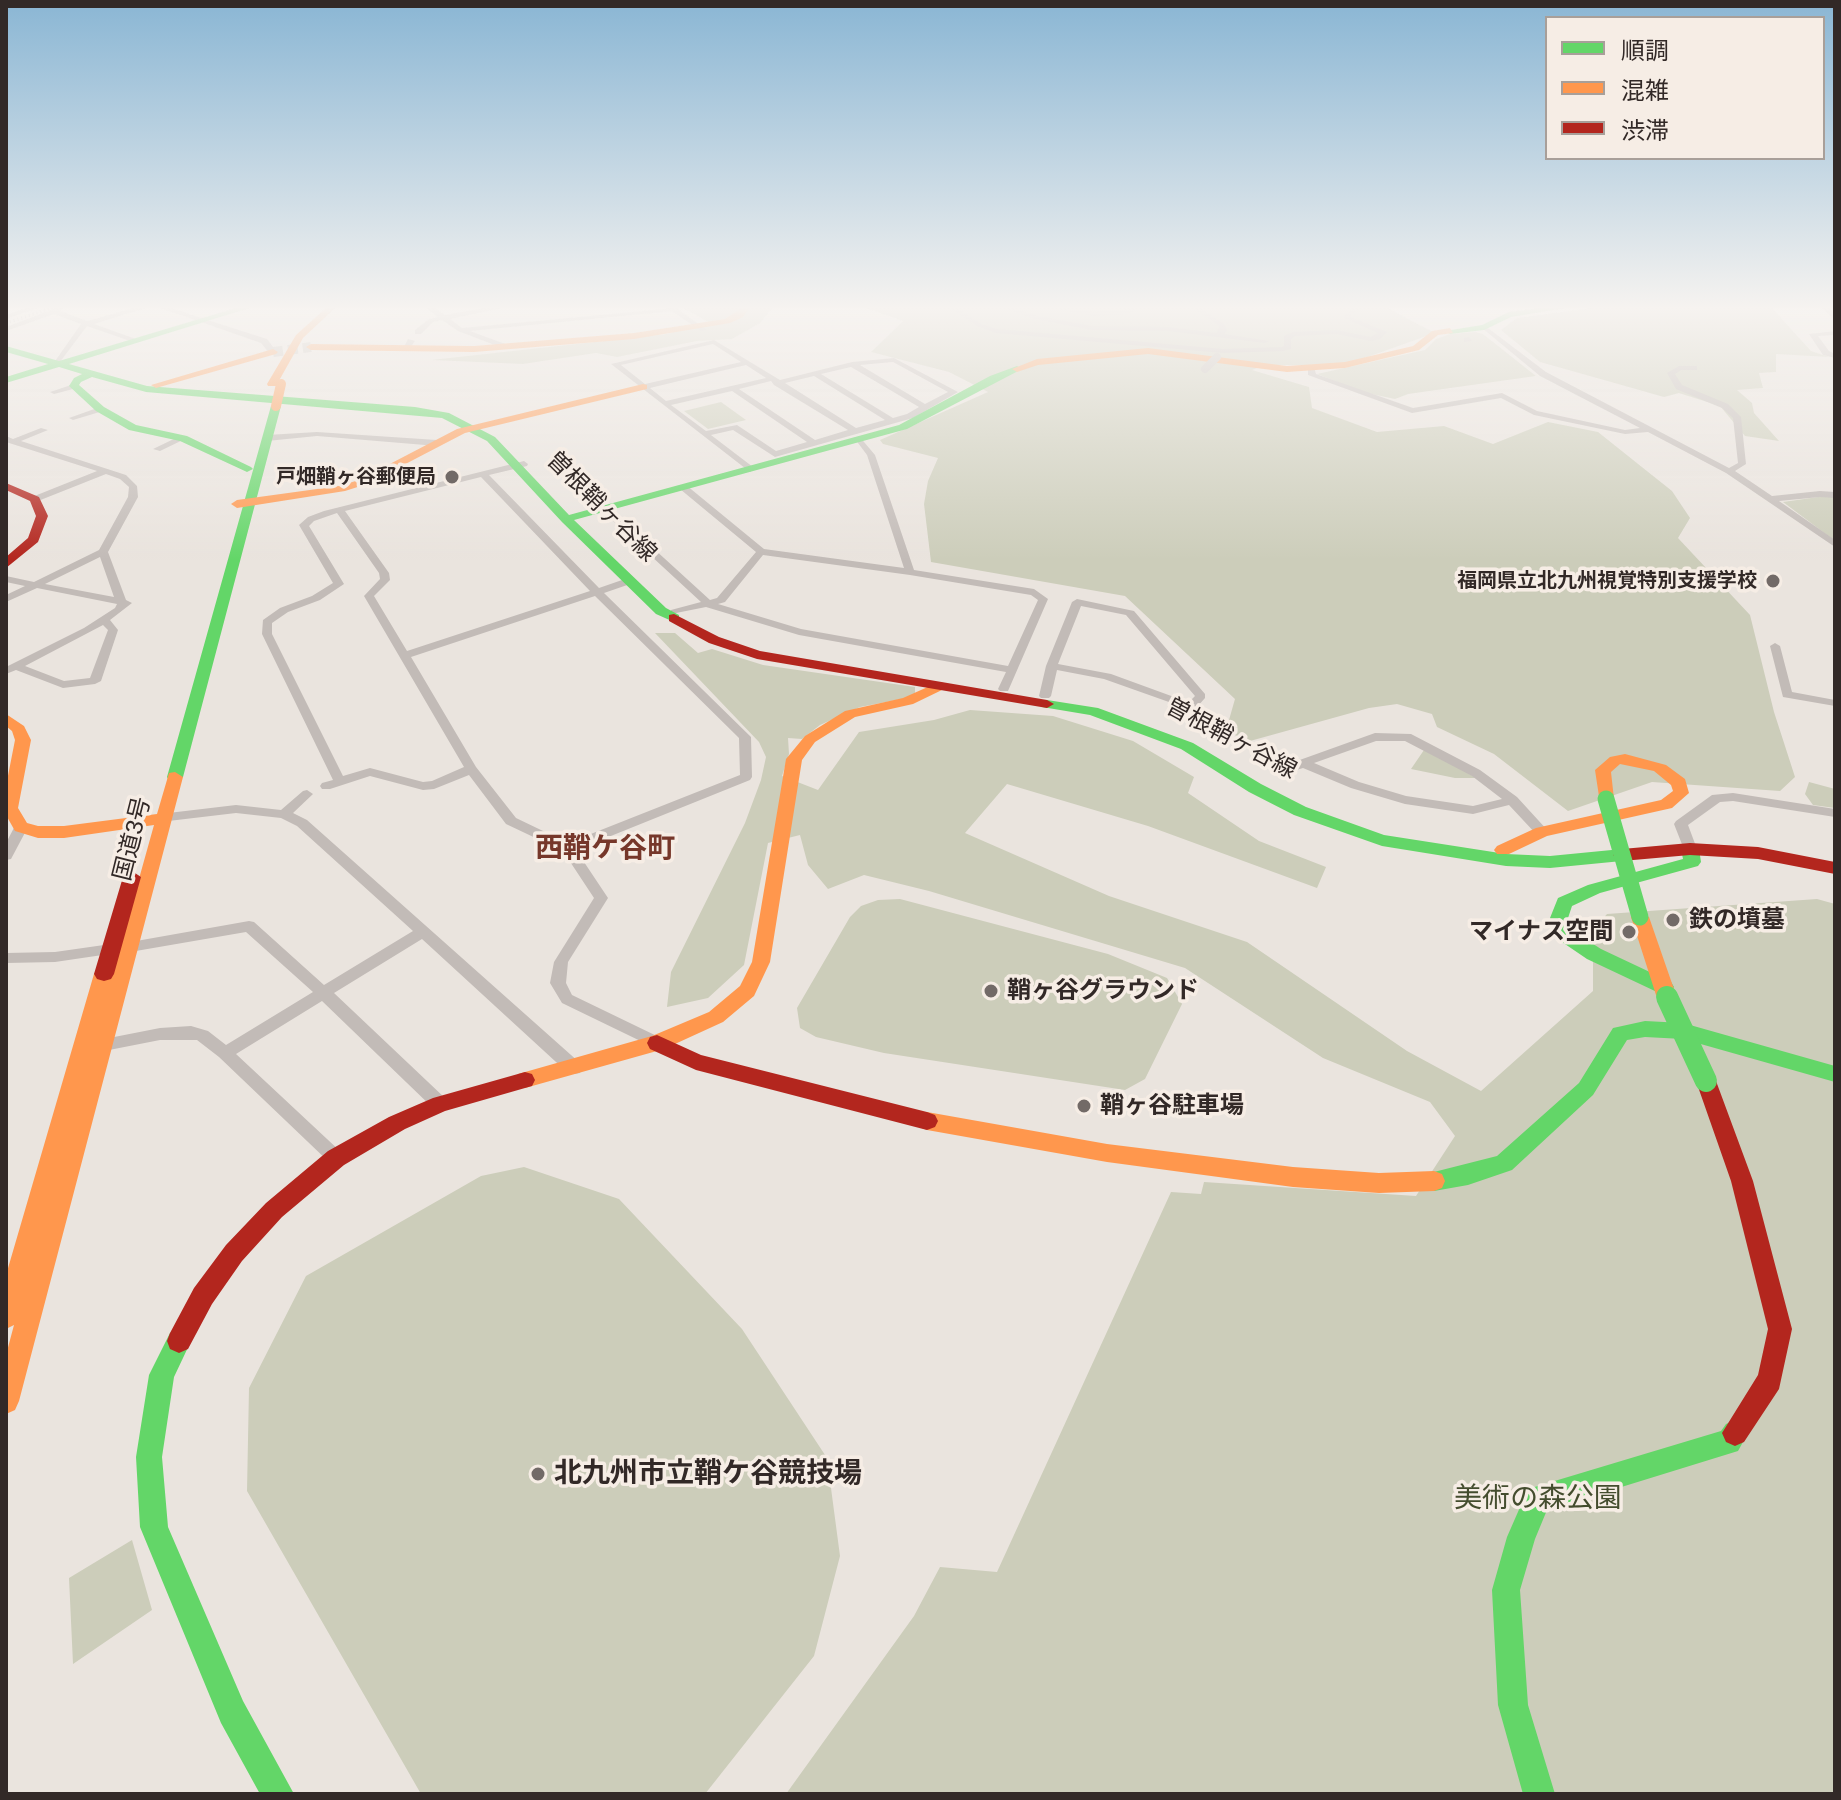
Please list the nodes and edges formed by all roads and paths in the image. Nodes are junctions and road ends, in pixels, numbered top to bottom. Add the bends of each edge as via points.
1 (89, 392) edge
2 (172, 392) edge
3 (277, 392) edge
4 (622, 392) edge
5 (649, 392) edge
6 (716, 392) edge
7 (739, 392) edge
8 (791, 392) edge
9 (845, 392) edge
10 (900, 392) edge
11 (954, 392) edge
12 (968, 392) edge
13 (1359, 392) edge
14 (1576, 392) edge
15 (1691, 392) edge
16 (278, 404) junction
17 (665, 404) junction
18 (925, 407) junction
19 (100, 409) junction
20 (73, 418) dead end
21 (892, 421) junction
22 (478, 426) junction
23 (44, 430) dead end
24 (1647, 430) junction
25 (704, 434) junction
26 (857, 435) junction
27 (183, 438) junction
28 (267, 438) junction
29 (10, 440) edge
30 (437, 443) junction
31 (814, 443) junction
32 (157, 449) dead end
33 (520, 465) junction
34 (247, 469) junction
35 (750, 469) junction
36 (106, 471) junction
37 (1729, 471) junction
38 (483, 474) junction
39 (6, 486) edge
40 (683, 487) junction
41 (1835, 495) edge
42 (35, 499) junction
43 (1772, 499) junction
44 (243, 504) junction
45 (604, 508) junction
46 (339, 510) junction
47 (571, 517) junction
48 (1835, 544) edge
49 (103, 552) junction
50 (761, 552) junction
51 (6, 564) edge
52 (910, 572) junction
53 (6, 579) edge
54 (629, 581) junction
55 (35, 584) junction
56 (597, 592) junction
57 (6, 599) edge
58 (124, 603) junction
59 (710, 605) junction
60 (675, 612) junction
61 (104, 620) junction
62 (1775, 646) dead end
63 (404, 656) junction
64 (1052, 666) junction
65 (11, 669) edge
66 (1011, 670) junction
67 (939, 686) junction
68 (1004, 689) junction
69 (1045, 696) junction
70 (1835, 703) edge
71 (6, 719) edge
72 (1305, 764) junction
73 (471, 769) junction
74 (1287, 769) dead end
75 (307, 794) dead end
76 (1512, 800) junction
77 (1835, 813) edge
78 (284, 814) junction
79 (156, 819) junction
80 (21, 827) junction
81 (1542, 832) junction
82 (1688, 845) junction
83 (568, 848) junction
84 (1503, 850) junction
85 (6, 856) edge
86 (1835, 860) edge
87 (1835, 868) edge
88 (424, 931) junction
89 (130, 947) junction
90 (111, 949) junction
91 (7, 961) edge
92 (1665, 992) junction
93 (325, 994) junction
94 (657, 1043) junction
95 (104, 1045) junction
96 (225, 1053) junction
97 (574, 1068) junction
98 (1835, 1074) edge
99 (440, 1104) junction
100 (336, 1158) junction
101 (6, 1317) edge
102 (6, 1401) edge
103 (278, 1794) edge
104 (1539, 1794) edge

1 - 19 main road
2 - 16 main road, 曽根鞘ヶ谷線
3 - 16 main road, 国道3号, bridge
4 - 22 main road
5 - 17 street
6 - 17 street
7 - 31 street
8 - 26 street
9 - 21 street
10 - 18 street
11 - 18 street
12 - 26 main road via 916,422
13 - 24 street via 1412,411 1502,395 1534,413 1625,432
14 - 24 street
15 - 37 street via 1737,417 1742,464
16 - 22 main road, 曽根鞘ヶ谷線 via 415,410
16 - 28 main road, 国道3号
16 - 34 main road, 国道3号
17 - 25 street
18 - 21 street
19 - 20 street
19 - 27 main road via 133,428
21 - 26 street
22 - 30 main road
22 - 33 main road, 曽根鞘ヶ谷線
23 - 29 street
24 - 37 street
25 - 31 street via 734,427 775,454
25 - 35 street
26 - 31 street
26 - 35 main road
26 - 52 street via 871,455
27 - 32 street
27 - 34 main road
28 - 30 street via 317,434
28 - 44 main road, 国道3号
29 - 36 street
30 - 44 main road via 363,482
33 - 38 street
33 - 47 main road, 曽根鞘ヶ谷線
34 - 44 main road, 国道3号
35 - 40 main road
36 - 42 street
36 - 49 street via 133,486 133,497
37 - 43 street
38 - 46 street
38 - 56 street
39 - 42 main road
40 - 45 main road
40 - 50 street
41 - 43 street
42 - 51 main road via 42,516 40,529
43 - 48 street
44 - 79 main road, 国道3号
45 - 47 main road
45 - 59 street
46 - 63 street via 384,573 385,580 369,596
46 - 73 street via 304,525 339,584 267,622 267,634 332,783 370,772 423,786
47 - 54 main road, 曽根鞘ヶ谷線
47 - 60 main road, 曽根鞘ヶ谷線
49 - 55 street
49 - 58 street
50 - 52 street
50 - 59 street via 721,600
52 - 66 street via 1034,592 1043,599
53 - 55 street
54 - 56 street
54 - 67 main road, 曽根鞘ヶ谷線 via 686,628 728,645 786,662
55 - 57 street
55 - 58 street
56 - 63 street
56 - 83 street via 745,737 746,777
58 - 61 street
59 - 60 street
59 - 66 street via 799,632
60 - 68 main road, 曽根鞘ヶ谷線 via 721,636 790,656
61 - 65 street
61 - 65 street via 113,630 95,681 63,685
62 - 70 street via 1787,695
63 - 73 street
64 - 64 street via 1107,676 1183,704 1193,705 1201,696 1130,613 1077,602
64 - 69 street
66 - 68 street
67 - 82 main road, 曽根鞘ヶ谷線 via 1120,719 1187,746 1300,811 1418,848 1550,862
67 - 94 main road via 908,701 850,714 810,739 794,759 757,972 747,991 716,1017
68 - 69 main road, 曽根鞘ヶ谷線
69 - 84 main road, 曽根鞘ヶ谷線 via 1098,705 1161,727 1276,791 1342,819 1419,840
71 - 80 main road via 23,740 10,808
72 - 74 street
72 - 76 street via 1405,800 1473,810
72 - 76 street via 1375,737 1407,737 1476,773
73 - 83 street via 511,821
75 - 78 street
76 - 81 street
77 - 82 street via 1717,798 1681,824
78 - 79 street via 236,809
78 - 88 street via 302,823
79 - 80 main road via 64,832
79 - 89 main road, 国道3号
79 - 90 main road, 国道3号
80 - 85 street
81 - 84 main road
81 - 92 main road, bridge via 1666,804 1681,793 1679,783 1660,768 1635,760 1616,760 1603,770 1606,799 1640,917
82 - 84 main road, 曽根鞘ヶ谷線 via 1663,840 1574,852
82 - 86 main road, 曽根鞘ヶ谷線 via 1754,845
82 - 87 main road, 曽根鞘ヶ谷線
82 - 92 main road via 1692,862 1594,889 1564,902 1559,918 1569,937
83 - 94 street via 601,898 561,962 558,983 567,999
88 - 93 street
88 - 97 street
89 - 93 street via 249,926
89 - 95 main road, 国道3号
90 - 91 street
90 - 101 main road, 国道3号
92 - 104 main road, bridge via 1706,1081 1742,1181 1780,1329 1770,1380 1729,1442 1538,1499 1506,1590 1513,1705
93 - 96 street
93 - 99 street
94 - 97 main road
94 - 98 main road via 696,1062 960,1129 1215,1167 1379,1183 1430,1182 1504,1163 1586,1089 1620,1034 1683,1031
95 - 96 street via 191,1032
95 - 102 main road, 国道3号
96 - 100 street
97 - 99 main road
99 - 100 main road
100 - 103 main road via 274,1210 203,1296 162,1375 149,1457 154,1527 232,1712

